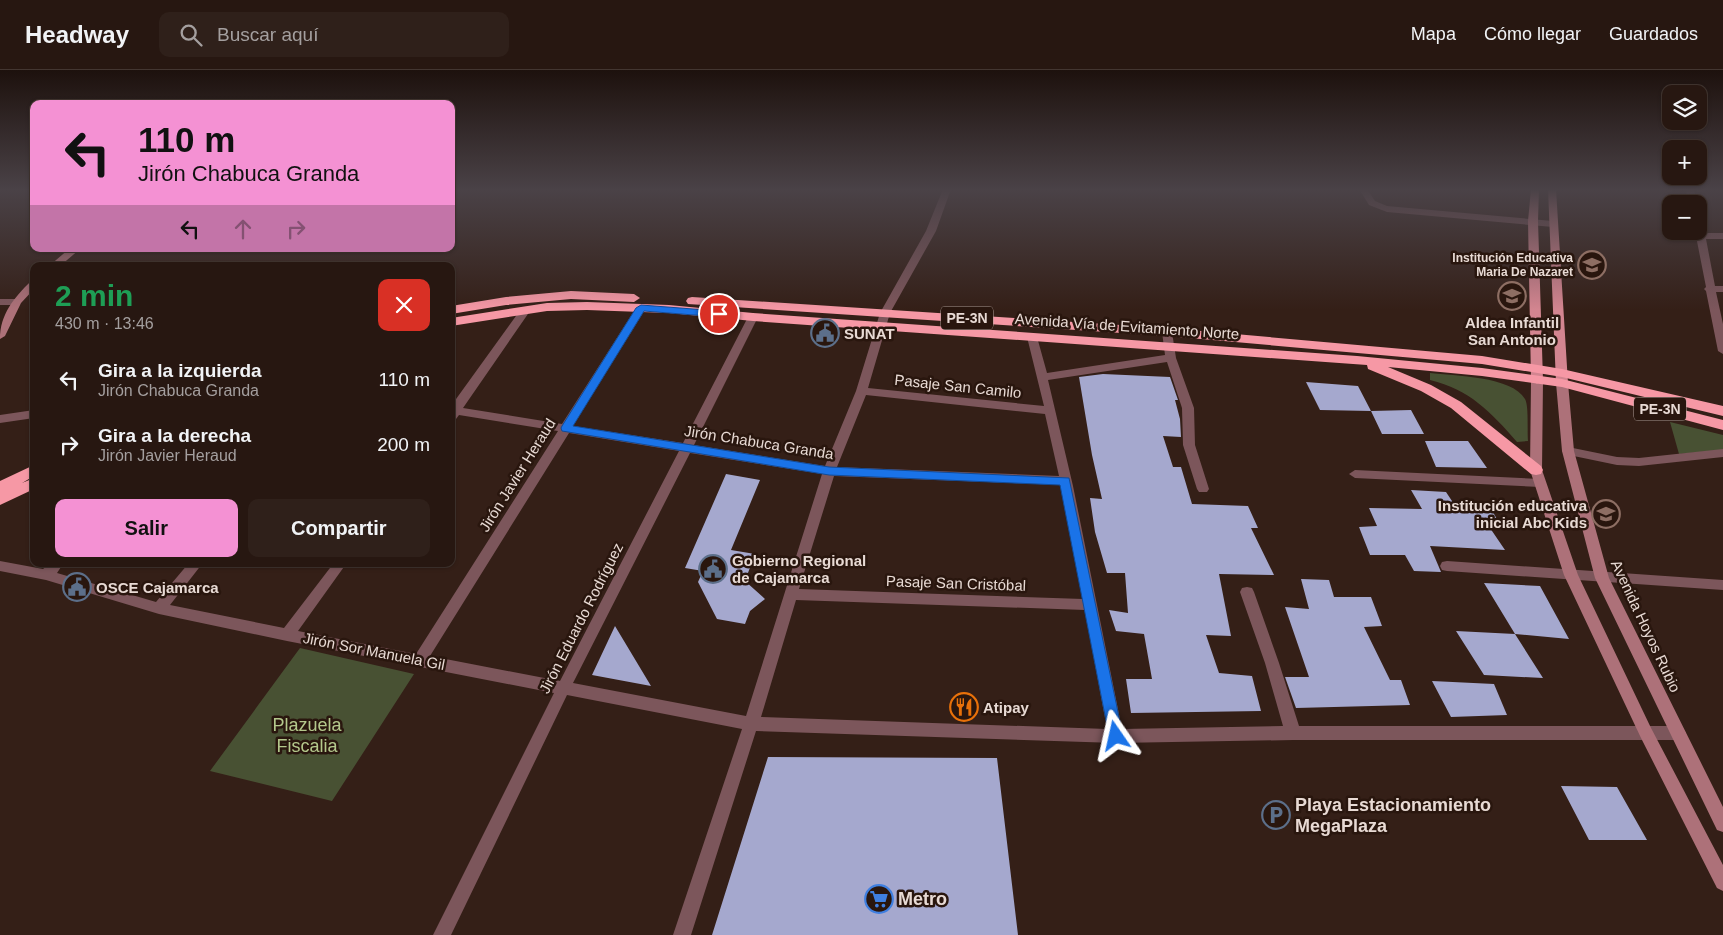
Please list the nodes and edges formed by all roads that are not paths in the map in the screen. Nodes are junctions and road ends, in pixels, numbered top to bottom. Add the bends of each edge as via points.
1 (932, 229) edge
2 (1533, 229) edge
3 (1553, 229) edge
4 (1707, 233) edge
5 (1723, 236) edge
6 (1701, 240) edge
7 (70, 252) edge
8 (59, 262) edge
9 (30, 287) edge
10 (1709, 289) junction
11 (1723, 289) edge
12 (0, 302) edge
13 (16, 302) junction
14 (641, 308) junction
15 (455, 310) edge
16 (525, 311) junction
17 (752, 317) junction
18 (883, 320) junction
19 (455, 321) edge
20 (1167, 332) junction
21 (0, 336) edge
22 (1032, 337) junction
23 (1723, 351) edge
24 (1170, 352) junction
25 (1357, 360) junction
26 (1538, 375) junction
27 (1043, 377) junction
28 (1562, 378) junction
29 (862, 391) junction
30 (455, 409) edge
31 (1050, 411) junction
32 (1723, 411) edge
33 (455, 412) edge
34 (30, 415) edge
35 (0, 419) edge
36 (1723, 425) edge
37 (566, 428) junction
38 (687, 447) junction
39 (1568, 451) junction
40 (1723, 453) edge
41 (829, 471) junction
42 (30, 472) edge
43 (1355, 474) dead end
44 (1538, 477) junction
45 (1065, 481) junction
46 (30, 485) edge
47 (0, 487) edge
48 (1203, 489) dead end
49 (0, 499) edge
50 (0, 566) edge
51 (1447, 566) dead end
52 (54, 567) edge
53 (193, 567) edge
54 (338, 567) edge
55 (46, 575) junction
56 (1571, 575) junction
57 (1602, 578) junction
58 (1723, 585) edge
59 (1247, 592) dead end
60 (791, 594) junction
61 (1090, 605) junction
62 (159, 608) junction
63 (287, 635) junction
64 (420, 660) junction
65 (564, 687) junction
66 (751, 724) junction
67 (1292, 733) junction
68 (1646, 733) junction
69 (1678, 733) junction
70 (1116, 736) junction
71 (1723, 824) edge
72 (1723, 882) edge
73 (442, 935) edge
74 (682, 935) edge

1 - 18 street
2 - 26 main road
3 - 28 main road, Avenida Hoyos Rubio
4 - 5 street
6 - 10 street
7 - 8 street
9 - 13 street
10 - 11 street
10 - 23 street
12 - 13 street
13 - 21 street
14 - 16 highway, Avenida Vía de Evitamiento Norte / PE-3N via 547,307
14 - 17 highway, Avenida Vía de Evitamiento Norte / PE-3N
14 - 37 street, Jirón Javier Heraud
15 - 18 highway, Avenida Vía de Evitamiento Norte / PE-3N via 571,295
16 - 19 highway, Avenida Vía de Evitamiento Norte / PE-3N
16 - 30 street
17 - 18 highway, Avenida Vía de Evitamiento Norte / PE-3N
17 - 38 street, Jirón Eduardo Rodríguez
18 - 20 highway, Avenida Vía de Evitamiento Norte / PE-3N
18 - 22 highway, Avenida Vía de Evitamiento Norte / PE-3N
18 - 29 street
20 - 24 street
20 - 26 highway, Avenida Vía de Evitamiento Norte / PE-3N via 1482,360
22 - 24 highway, Avenida Vía de Evitamiento Norte / PE-3N
22 - 27 street
24 - 25 highway, Avenida Vía de Evitamiento Norte / PE-3N
24 - 27 street
24 - 48 street via 1188,408 1189,445
25 - 26 highway, Avenida Vía de Evitamiento Norte / PE-3N
25 - 44 highway via 1454,404 1507,444
26 - 28 highway, Avenida Vía de Evitamiento Norte / PE-3N
26 - 44 street
27 - 31 street
28 - 32 highway, PE-3N
28 - 36 highway, PE-3N
28 - 39 street, Avenida Hoyos Rubio
29 - 31 street, Pasaje San Camilo
29 - 41 street
31 - 45 street
33 - 37 street, Jirón Chabuca Granda
34 - 35 street
37 - 38 street, Jirón Chabuca Granda
37 - 64 street, Jirón Javier Heraud
38 - 41 street, Jirón Chabuca Granda
38 - 65 street, Jirón Eduardo Rodríguez
39 - 40 street via 1638,462
39 - 57 street, Avenida Hoyos Rubio
41 - 45 street, Jirón Chabuca Granda
41 - 60 street
42 - 47 highway
43 - 44 street
44 - 56 street
45 - 61 street
46 - 49 highway
50 - 55 street, Jirón Sor Manuela Gil
51 - 56 street
52 - 55 street
53 - 62 street
54 - 63 street
55 - 62 street, Jirón Sor Manuela Gil
56 - 57 street
56 - 68 street
57 - 58 street
57 - 69 street, Avenida Hoyos Rubio
59 - 67 street
60 - 61 street, Pasaje San Cristóbal
60 - 66 street
61 - 70 street
62 - 63 street, Jirón Sor Manuela Gil
63 - 64 street, Jirón Sor Manuela Gil
64 - 65 street, Jirón Sor Manuela Gil
65 - 66 street, Jirón Sor Manuela Gil
65 - 73 street, Jirón Eduardo Rodríguez
66 - 70 street, Jirón Sor Manuela Gil
66 - 74 street
67 - 68 street, Jirón Sor Manuela Gil
67 - 70 street, Jirón Sor Manuela Gil
68 - 69 street
68 - 72 street
69 - 71 street, Avenida Hoyos Rubio

